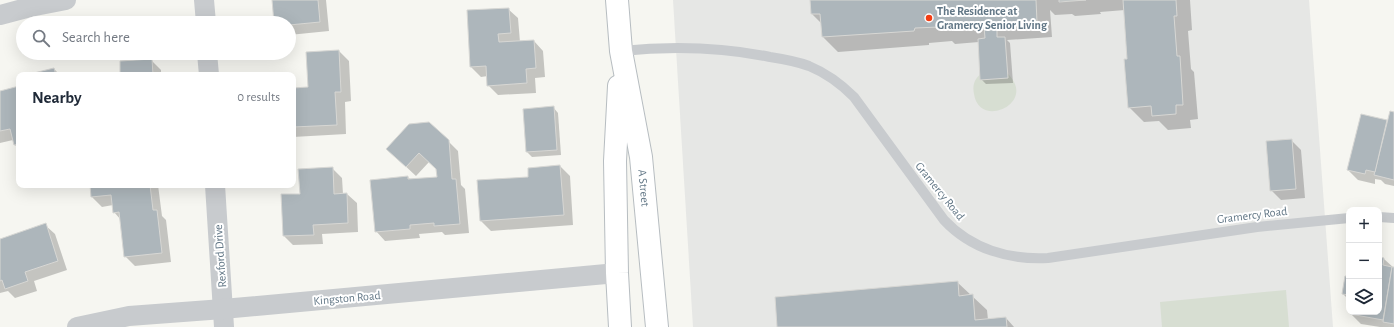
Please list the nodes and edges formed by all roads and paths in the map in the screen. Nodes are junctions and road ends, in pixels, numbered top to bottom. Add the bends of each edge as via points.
1 (66, 0) edge
2 (204, 0) edge
3 (617, 0) edge
4 (0, 15) edge
5 (205, 16) edge
6 (621, 51) junction
7 (208, 60) edge
8 (209, 72) edge
9 (215, 188) edge
10 (1382, 217) edge
11 (1346, 218) edge
12 (1394, 218) edge
13 (617, 273) junction
14 (223, 318) edge
15 (77, 327) edge
16 (620, 327) edge
17 (657, 327) edge

1 - 4 street
2 - 5 street
3 - 6 main road, A Street
6 - 11 lane, Gramercy Road via 665,47 748,52 800,63 827,75 854,97 947,224 961,236 993,252 1015,257 1048,258 1257,227
6 - 13 main road, A Street via 614,161
6 - 17 main road, A Street via 640,157
7 - 8 street
9 - 14 street, Rexford Drive
10 - 12 lane
13 - 14 street, Kingston Road
13 - 16 main road, A Street
14 - 15 street, Kingston Road via 129,316

